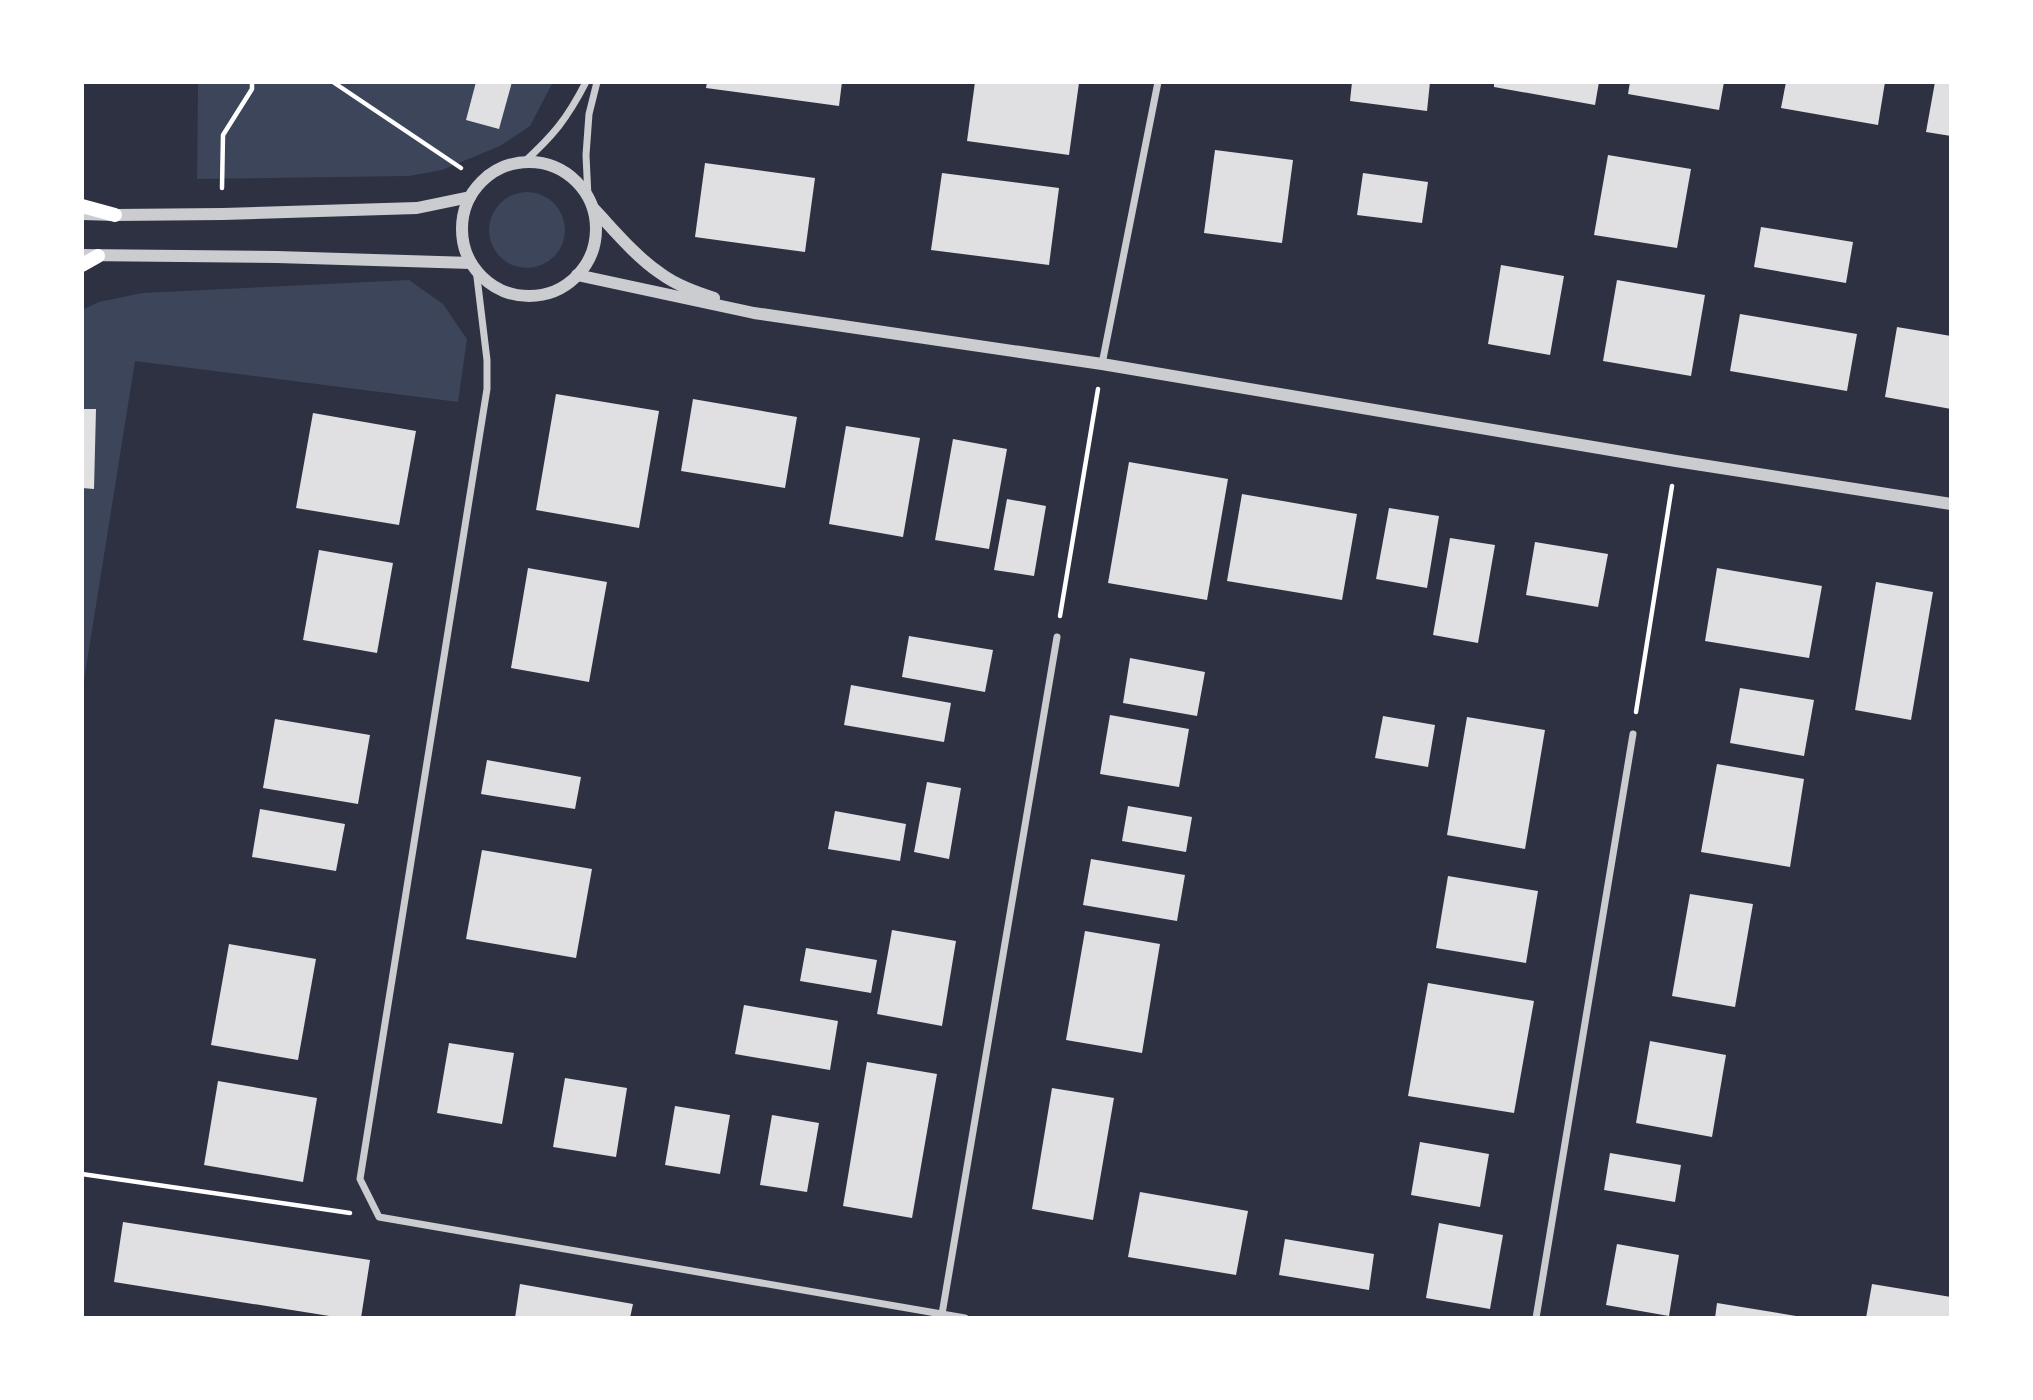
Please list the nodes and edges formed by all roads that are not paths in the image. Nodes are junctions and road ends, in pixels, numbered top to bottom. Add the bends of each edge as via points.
1 (586, 82) edge
2 (597, 82) edge
3 (1157, 82) edge
4 (523, 163) junction
5 (470, 197) junction
6 (590, 202) junction
7 (82, 206) edge
8 (82, 214) edge
9 (115, 215) junction
10 (82, 255) edge
11 (98, 256) junction
12 (82, 265) edge
13 (474, 266) junction
14 (578, 275) junction
15 (754, 313) junction
16 (1102, 364) junction
17 (1951, 504) edge
18 (1056, 637) road end
19 (1633, 734) road end
20 (942, 1314) junction
21 (965, 1318) edge
22 (1536, 1318) edge

1 - 4 street via 572,110
2 - 6 street via 586,155
3 - 16 street
4 - 5 street via 487,177
4 - 6 street via 560,170 576,181
5 - 9 street via 417,208
5 - 13 street via 462,230
6 - 14 street via 596,225 594,243
6 - 15 street via 660,274
7 - 9 main road
8 - 9 street
10 - 11 street
11 - 12 main road
11 - 13 street via 277,257
13 - 14 street via 496,288 530,296 564,287
13 - 20 street via 487,389 360,1179 379,1217
14 - 15 street
15 - 16 street
16 - 17 street
18 - 20 street
19 - 22 street
20 - 21 street

